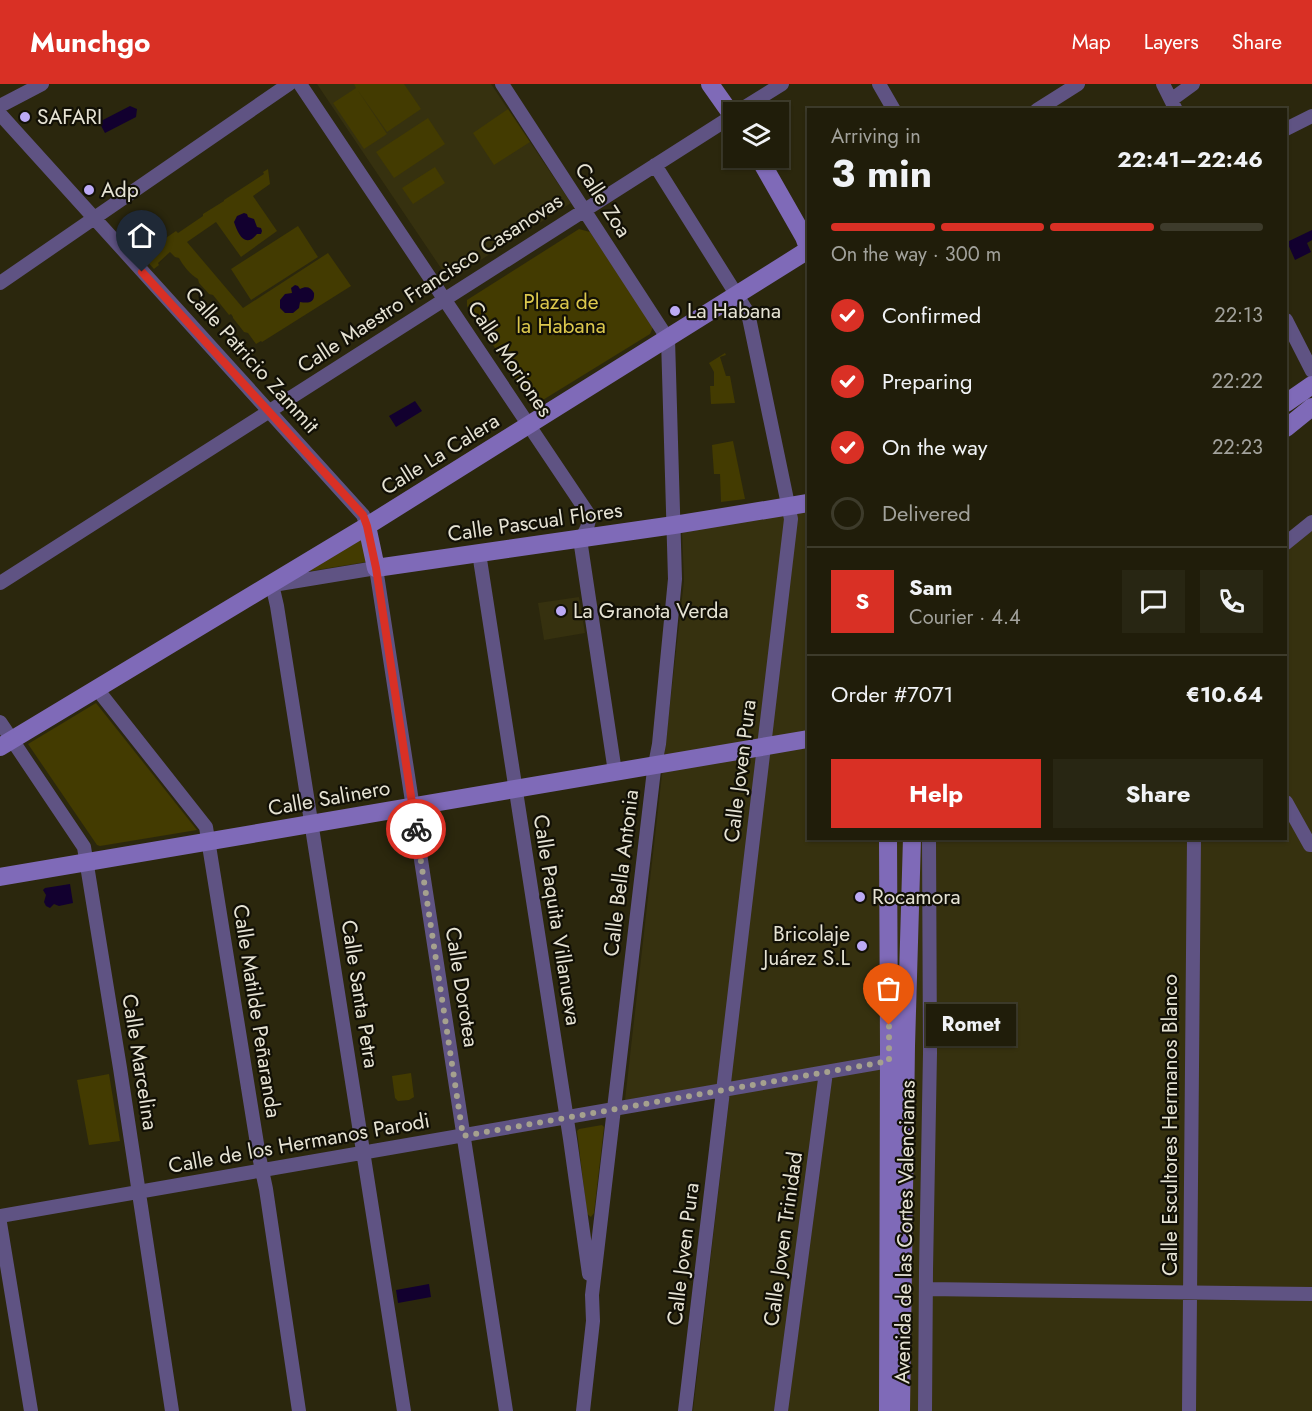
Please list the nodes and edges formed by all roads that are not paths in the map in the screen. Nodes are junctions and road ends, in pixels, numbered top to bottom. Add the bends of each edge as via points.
1 (42, 84) edge
2 (289, 84) edge
3 (300, 84) edge
4 (502, 84) edge
5 (710, 84) edge
6 (782, 84) edge
7 (879, 84) edge
8 (1078, 84) edge
9 (1163, 84) edge
10 (1193, 84) edge
11 (724, 102) edge
12 (754, 102) edge
13 (1174, 105) edge
14 (0, 106) edge
15 (893, 108) edge
16 (1040, 108) edge
17 (0, 114) edge
18 (1312, 116) edge
19 (723, 122) edge
20 (1287, 128) edge
21 (655, 165) junction
22 (766, 168) edge
23 (769, 168) edge
24 (584, 210) junction
25 (94, 219) junction
26 (807, 219) edge
27 (807, 246) edge
28 (807, 250) edge
29 (0, 283) edge
30 (737, 294) junction
31 (444, 299) junction
32 (1287, 322) edge
33 (668, 339) junction
34 (1312, 371) edge
35 (1312, 385) edge
36 (1287, 402) edge
37 (1312, 407) edge
38 (268, 412) junction
39 (529, 425) junction
40 (1287, 427) edge
41 (807, 503) edge
42 (788, 506) junction
43 (1312, 522) edge
44 (675, 525) junction
45 (367, 526) junction
46 (580, 539) junction
47 (1287, 542) edge
48 (479, 553) junction
49 (376, 568) junction
50 (0, 584) edge
51 (268, 585) junction
52 (97, 688) junction
53 (0, 722) edge
54 (807, 739) edge
55 (6, 743) edge
56 (764, 746) junction
57 (655, 765) junction
58 (615, 772) junction
59 (515, 789) junction
60 (1287, 804) edge
61 (412, 807) junction
62 (312, 824) junction
63 (888, 840) edge
64 (912, 840) edge
65 (929, 840) edge
66 (1194, 840) edge
67 (209, 842) junction
68 (1312, 845) edge
69 (87, 862) junction
70 (0, 877) edge
71 (889, 1061) junction
72 (826, 1072) junction
73 (723, 1090) junction
74 (615, 1109) junction
75 (566, 1117) junction
76 (463, 1136) junction
77 (364, 1153) junction
78 (262, 1171) junction
79 (139, 1192) junction
80 (0, 1215) edge
81 (0, 1223) edge
82 (926, 1289) junction
83 (1190, 1292) junction
84 (592, 1294) junction
85 (1312, 1294) edge
86 (31, 1411) edge
87 (172, 1411) edge
88 (299, 1411) edge
89 (405, 1411) edge
90 (506, 1411) edge
91 (583, 1411) edge
92 (685, 1411) edge
93 (781, 1411) edge
94 (888, 1411) edge
95 (901, 1411) edge
96 (926, 1411) edge
97 (1189, 1411) edge

1 - 14 street
2 - 25 street
3 - 31 street, Calle Moriones
4 - 24 street, Calle Zoa
5 - 11 main road
6 - 12 street, Calle Maestro Francisco Casanovas
7 - 15 street
8 - 16 street
9 - 13 street
10 - 13 street
17 - 25 street, Calle Patricio Zammit
18 - 20 street
19 - 21 street, Calle Maestro Francisco Casanovas
21 - 24 street, Calle Maestro Francisco Casanovas
21 - 30 street, Calle Joven Pura
22 - 27 main road
23 - 26 main road
24 - 31 street, Calle Maestro Francisco Casanovas
24 - 33 street, Calle Zoa
25 - 29 street
25 - 38 street, Calle Patricio Zammit
28 - 30 main road, Calle La Calera
30 - 33 main road, Calle La Calera
30 - 42 street, Calle Joven Pura via 748,313
31 - 38 street, Calle Maestro Francisco Casanovas
31 - 39 street, Calle Moriones
32 - 34 street
33 - 39 main road, Calle La Calera
33 - 44 street, Calle Bella Antonia
35 - 36 main road
37 - 40 main road
38 - 45 street, Calle Patricio Zammit via 363,515
38 - 50 street, Calle Maestro Francisco Casanovas
39 - 45 main road, Calle La Calera
39 - 46 street, Calle Moriones via 589,515 589,524
41 - 42 main road, Calle Pascual Flores
42 - 44 main road, Calle Pascual Flores
42 - 56 street, Calle Joven Pura via 791,519
43 - 47 street
44 - 46 main road, Calle Pascual Flores
44 - 57 street, Calle Bella Antonia via 675,591
45 - 49 main road, Calle Patricio Zammit
45 - 51 main road, Calle La Calera
46 - 48 main road, Calle Pascual Flores
46 - 58 street
48 - 49 main road, Calle Pascual Flores
48 - 59 street, Calle Paquita Villanueva
49 - 51 street, Calle Pascual Flores
49 - 61 street, Calle Dorotea
51 - 52 main road, Calle La Calera
51 - 62 street, Calle Santa Petra via 277,606
52 - 55 main road, Calle La Calera
52 - 67 street, Calle Matilde Peñaranda via 206,827
53 - 55 street, Calle Marcelina
54 - 56 main road, Calle Salinero
55 - 69 street, Calle Marcelina via 84,847
56 - 57 main road, Calle Salinero
56 - 73 street, Calle Joven Pura
57 - 58 main road, Calle Salinero
57 - 74 street, Calle Bella Antonia
58 - 59 main road, Calle Salinero
59 - 61 main road, Calle Salinero
59 - 75 street, Calle Paquita Villanueva
60 - 68 street
61 - 62 main road, Calle Salinero
61 - 76 street, Calle Dorotea
62 - 67 main road, Calle Salinero
62 - 77 street, Calle Santa Petra
63 - 71 main road, Avenida de las Cortes Valencianas
64 - 95 main road, Avenida de las Cortes Valencianas
65 - 82 street, Avenida de las Cortes Valencianas
66 - 83 street, Calle Escultores Hermanos Blanco
67 - 69 main road, Calle Salinero
67 - 78 street, Calle Matilde Peñaranda
69 - 70 main road, Calle Salinero
69 - 79 street, Calle Marcelina
71 - 72 street, Calle de los Hermanos Parodi
71 - 94 main road, Avenida de las Cortes Valencianas
72 - 73 street, Calle de los Hermanos Parodi
72 - 93 street, Calle Joven Trinidad
73 - 74 street, Calle de los Hermanos Parodi
73 - 92 street, Calle Joven Pura
74 - 75 street, Calle de los Hermanos Parodi
74 - 84 street, Calle Bella Antonia
75 - 76 street, Calle de los Hermanos Parodi
75 - 84 street, Calle Paquita Villanueva
76 - 77 street, Calle de los Hermanos Parodi
76 - 90 street, Calle Dorotea
77 - 78 street, Calle de los Hermanos Parodi
77 - 89 street, Calle Santa Petra
78 - 79 street, Calle de los Hermanos Parodi
78 - 88 street, Calle Matilde Peñaranda
79 - 80 street, Calle de los Hermanos Parodi
79 - 87 street, Calle Marcelina
81 - 86 street
82 - 83 street
82 - 96 street, Avenida de las Cortes Valencianas
83 - 85 street
83 - 97 street, Calle Escultores Hermanos Blanco
84 - 91 street, Calle Bella Antonia via 593,1321

